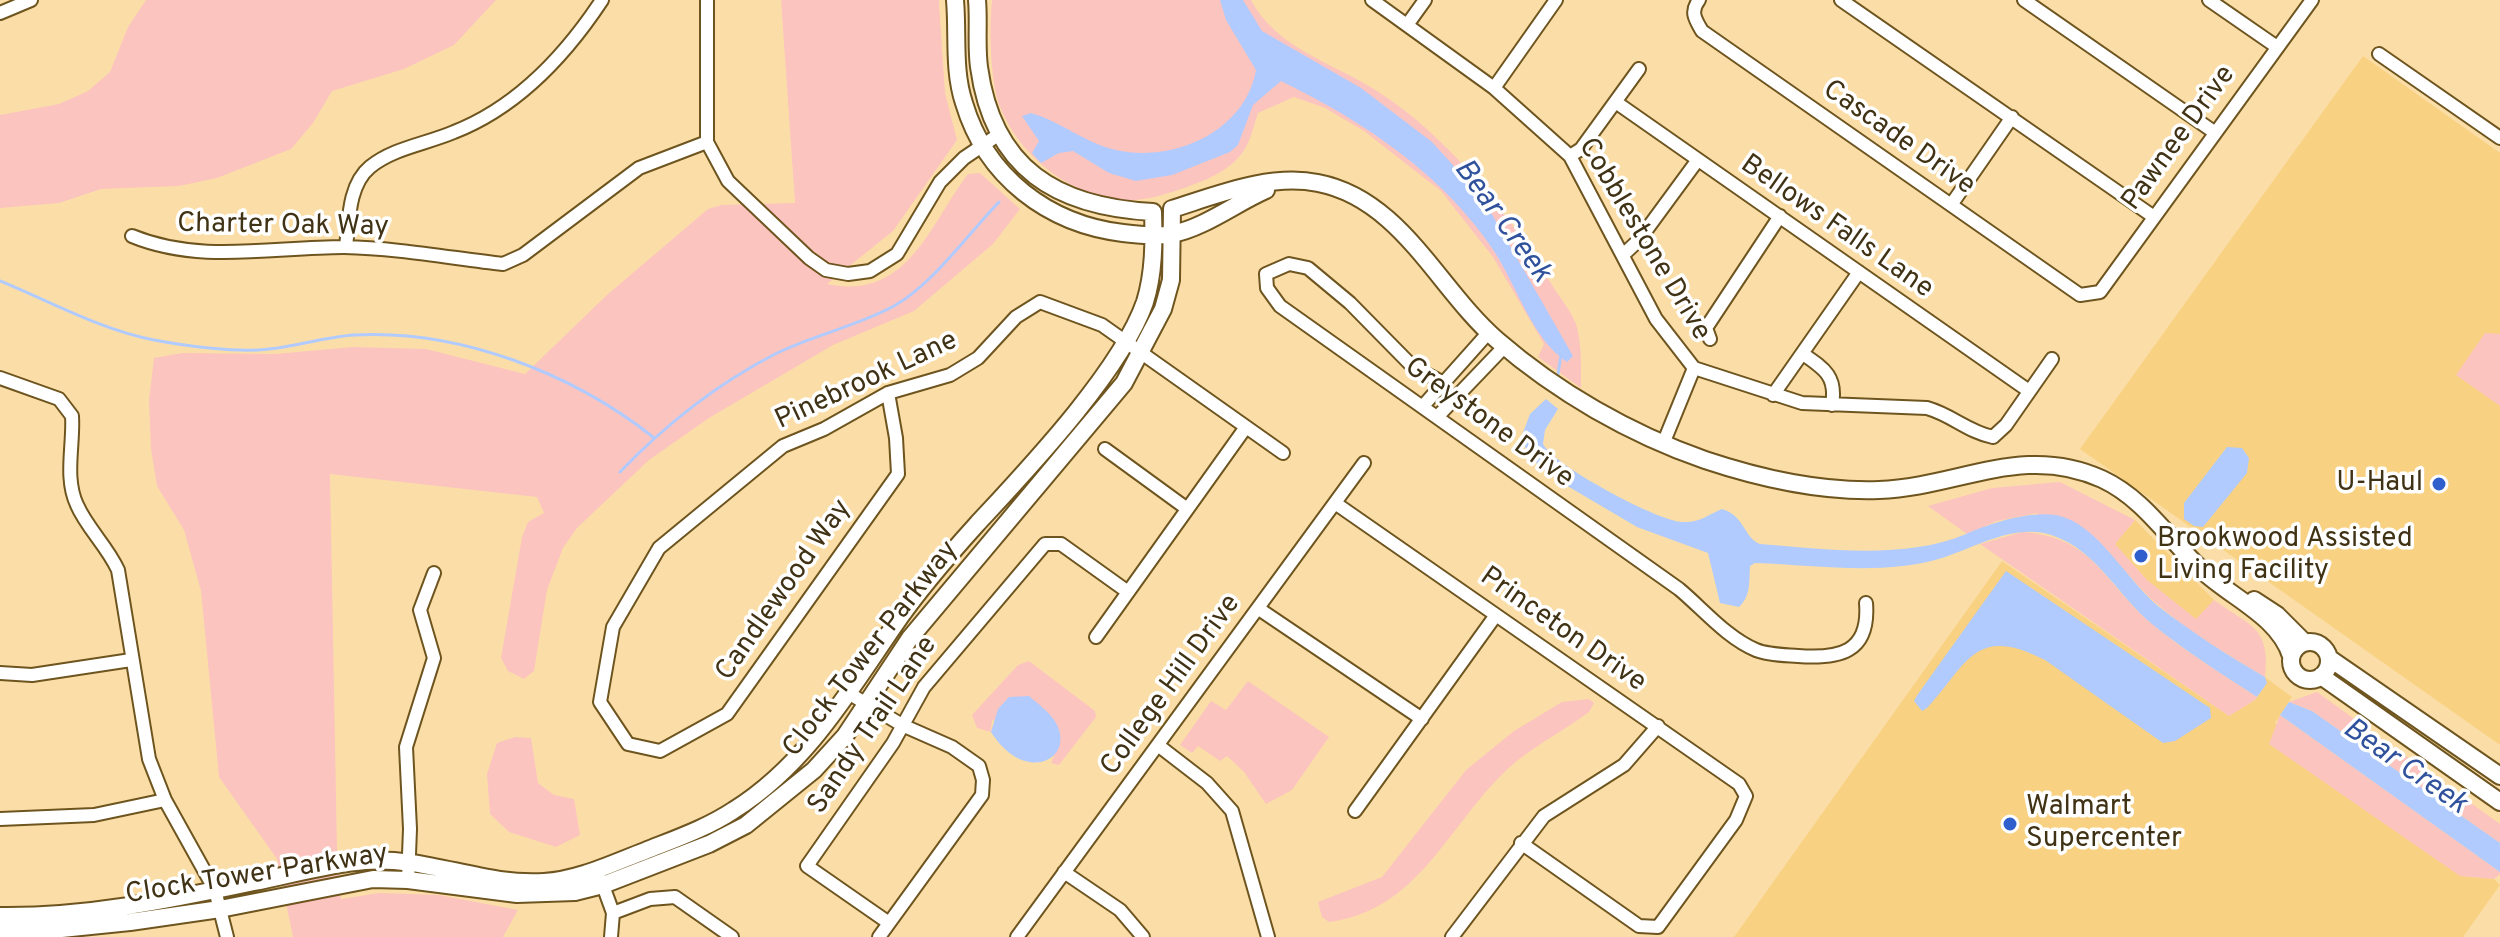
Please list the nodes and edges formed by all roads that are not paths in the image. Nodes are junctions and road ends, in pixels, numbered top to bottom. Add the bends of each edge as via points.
1 (31, 0) edge
2 (602, 0) edge
3 (707, 0) edge
4 (955, 0) edge
5 (977, 0) edge
6 (1372, 0) edge
7 (1425, 0) edge
8 (1556, 0) edge
9 (1699, 0) edge
10 (1841, 0) edge
11 (2024, 0) edge
12 (2209, 0) edge
13 (2312, 0) edge
14 (0, 13) edge
15 (1407, 25) junction
16 (2277, 47) junction
17 (2379, 54) dead end
18 (1639, 69) dead end
19 (1494, 88) junction
20 (1617, 103) junction
21 (2012, 117) junction
22 (2214, 132) junction
23 (998, 135) junction
24 (2500, 138) edge
25 (707, 142) junction
26 (982, 146) junction
27 (1570, 156) junction
28 (1697, 161) junction
29 (1289, 180) junction
30 (1951, 205) junction
31 (1172, 209) junction
32 (1153, 212) junction
33 (1780, 216) junction
34 (2154, 217) junction
35 (1173, 234) junction
36 (1154, 235) junction
37 (132, 236) dead end
38 (346, 247) junction
39 (1624, 254) junction
40 (1859, 272) junction
41 (2080, 295) joint
42 (1489, 332) junction
43 (1710, 339) dead end
44 (1125, 342) junction
45 (1505, 346) junction
46 (1142, 352) junction
47 (1803, 354) junction
48 (2052, 359) dead end
49 (1694, 368) junction
50 (0, 378) edge
51 (1444, 383) junction
52 (2029, 391) junction
53 (888, 393) junction
54 (1773, 395) junction
55 (1832, 405) junction
56 (1423, 406) junction
57 (1438, 416) junction
58 (1246, 427) junction
59 (1663, 444) junction
60 (1105, 449) dead end
61 (1283, 453) dead end
62 (1364, 463) dead end
63 (1335, 503) junction
64 (1186, 508) junction
65 (2204, 572) junction
66 (434, 573) dead end
67 (1128, 592) junction
68 (1866, 603) dead end
69 (1259, 609) junction
70 (1496, 615) junction
71 (1096, 637) dead end
72 (2304, 642) junction
73 (2291, 656) junction
74 (2329, 658) junction
75 (131, 660) junction
76 (0, 673) edge
77 (2321, 676) junction
78 (850, 694) junction
79 (866, 704) junction
80 (1422, 719) junction
81 (902, 725) junction
82 (1658, 726) junction
83 (628, 744) joint
84 (1159, 746) junction
85 (2500, 776) edge
86 (165, 800) junction
87 (2500, 802) edge
88 (1355, 811) dead end
89 (0, 819) edge
90 (1521, 843) junction
91 (410, 861) junction
92 (1064, 872) junction
93 (601, 877) junction
94 (408, 880) junction
95 (215, 890) junction
96 (220, 909) junction
97 (613, 913) junction
98 (0, 916) edge
99 (889, 923) junction
100 (0, 929) edge
101 (1455, 936) edge
102 (227, 937) edge
103 (611, 937) edge
104 (732, 937) edge
105 (879, 937) edge
106 (1017, 937) edge
107 (1143, 937) edge
108 (1268, 937) edge

1 - 14 street
2 - 38 street via 573,44 527,89 457,132 368,168 354,189
3 - 25 street
4 - 26 street via 963,103
5 - 23 street via 979,64
6 - 15 street, Cobblestone Drive
7 - 15 street
8 - 19 street
9 - 30 street, Cascade Drive via 1694,18 1702,31
10 - 21 street
11 - 22 street
12 - 16 street
13 - 16 street, Pawnee Drive
15 - 19 street, Cobblestone Drive
16 - 22 street, Pawnee Drive
17 - 24 street
18 - 20 street
19 - 27 street, Cobblestone Drive
20 - 27 street
20 - 28 street, Bellows Falls Lane
21 - 30 street
21 - 34 street
22 - 34 street, Pawnee Drive
23 - 26 street
23 - 32 street via 1026,168 1076,200 1114,210
25 - 26 street via 728,181 809,258 826,270 848,274 870,271 897,254 933,190
25 - 38 street, Charter Oak Way via 639,168 523,255 503,264
26 - 36 street via 1011,184 1068,221 1110,232
27 - 39 street, Cobblestone Drive
28 - 33 street, Bellows Falls Lane
28 - 39 street
29 - 31 street via 1239,188
29 - 35 street
29 - 42 street via 1319,183 1356,196 1393,222
30 - 41 street, Cascade Drive
31 - 32 street
31 - 35 street, Clock Tower Parkway
32 - 36 street, Clock Tower Parkway
33 - 40 street, Bellows Falls Lane
33 - 43 street via 1715,310 1706,328
34 - 41 street, Pawnee Drive via 2100,292
35 - 36 street
35 - 46 street, Clock Tower Parkway via 1171,280
36 - 44 street, Clock Tower Parkway via 1145,302
37 - 38 street, Charter Oak Way via 162,249 219,253
39 - 49 street, Cobblestone Drive via 1656,319
40 - 47 street
40 - 52 street, Bellows Falls Lane
42 - 45 street
42 - 51 street
44 - 46 street
44 - 53 street, Pinebrook Lane via 1102,325 1040,302 1016,317 978,358 950,375
44 - 78 street, Clock Tower Parkway via 1077,409 898,620
45 - 57 street
45 - 59 street via 1574,397
46 - 58 street
46 - 79 street, Clock Tower Parkway via 1100,416 910,638
47 - 54 street
47 - 55 street via 1828,372 1835,386
48 - 52 street
49 - 54 street
49 - 59 street, Cobblestone Drive
50 - 75 street via 59,399 72,416 70,476 77,505 118,570
51 - 56 street
51 - 56 street, Greystone Drive via 1413,367 1308,268 1289,264 1266,274 1267,288 1280,306
52 - 55 street via 1993,437 1927,408
53 - 83 street, Candlewood Way via 898,474 727,714 660,751
53 - 83 street, Pinebrook Lane via 783,446 659,548 613,627 600,702
54 - 55 street
56 - 57 street, Greystone Drive
57 - 68 street, Greystone Drive via 1758,651 1832,658 1847,652 1867,619
58 - 61 street
58 - 64 street
59 - 65 street via 1774,478 1865,489 1931,484 2020,463 2061,465 2103,480 2141,503
60 - 64 street
62 - 63 street, College Hill Drive
63 - 69 street, College Hill Drive
63 - 70 street, Princeton Drive
64 - 67 street
65 - 72 street via 2277,615
65 - 73 street via 2277,630
66 - 91 street via 420,610 434,658 406,747
67 - 71 street
67 - 81 street, Sandy Trail Lane via 1061,544 1045,544 924,687
69 - 80 street
69 - 84 street, College Hill Drive
70 - 80 street
70 - 82 street, Princeton Drive
72 - 73 street
72 - 74 street via 2321,645
73 - 77 street via 2299,677
74 - 77 street
74 - 85 street
75 - 76 street via 32,675
75 - 86 street via 149,759
77 - 87 street
78 - 79 street
78 - 93 street, Clock Tower Parkway via 806,749 734,811
79 - 81 street
79 - 93 street, Clock Tower Parkway via 814,770 746,825 709,844
80 - 88 street
81 - 99 street, Sandy Trail Lane via 807,866
81 - 99 street via 952,747 979,766 983,780 982,795
82 - 90 street via 1624,765 1544,816
82 - 90 street, Princeton Drive via 1739,784 1746,796 1743,809 1658,927 1639,926
84 - 92 street, College Hill Drive
84 - 108 street via 1206,782 1232,811
86 - 89 street via 94,815
86 - 95 street
90 - 101 street
91 - 93 street, Clock Tower Parkway via 506,881
91 - 94 street
91 - 95 street, Clock Tower Parkway via 365,861
92 - 106 street, College Hill Drive
92 - 107 street via 1120,910
93 - 94 street, Clock Tower Parkway via 547,896
93 - 97 street
94 - 96 street, Clock Tower Parkway via 373,879
95 - 96 street
95 - 98 street, Clock Tower Parkway via 119,909
96 - 100 street, Clock Tower Parkway via 68,929
96 - 102 street
97 - 103 street
97 - 104 street via 650,899 675,897
99 - 105 street

